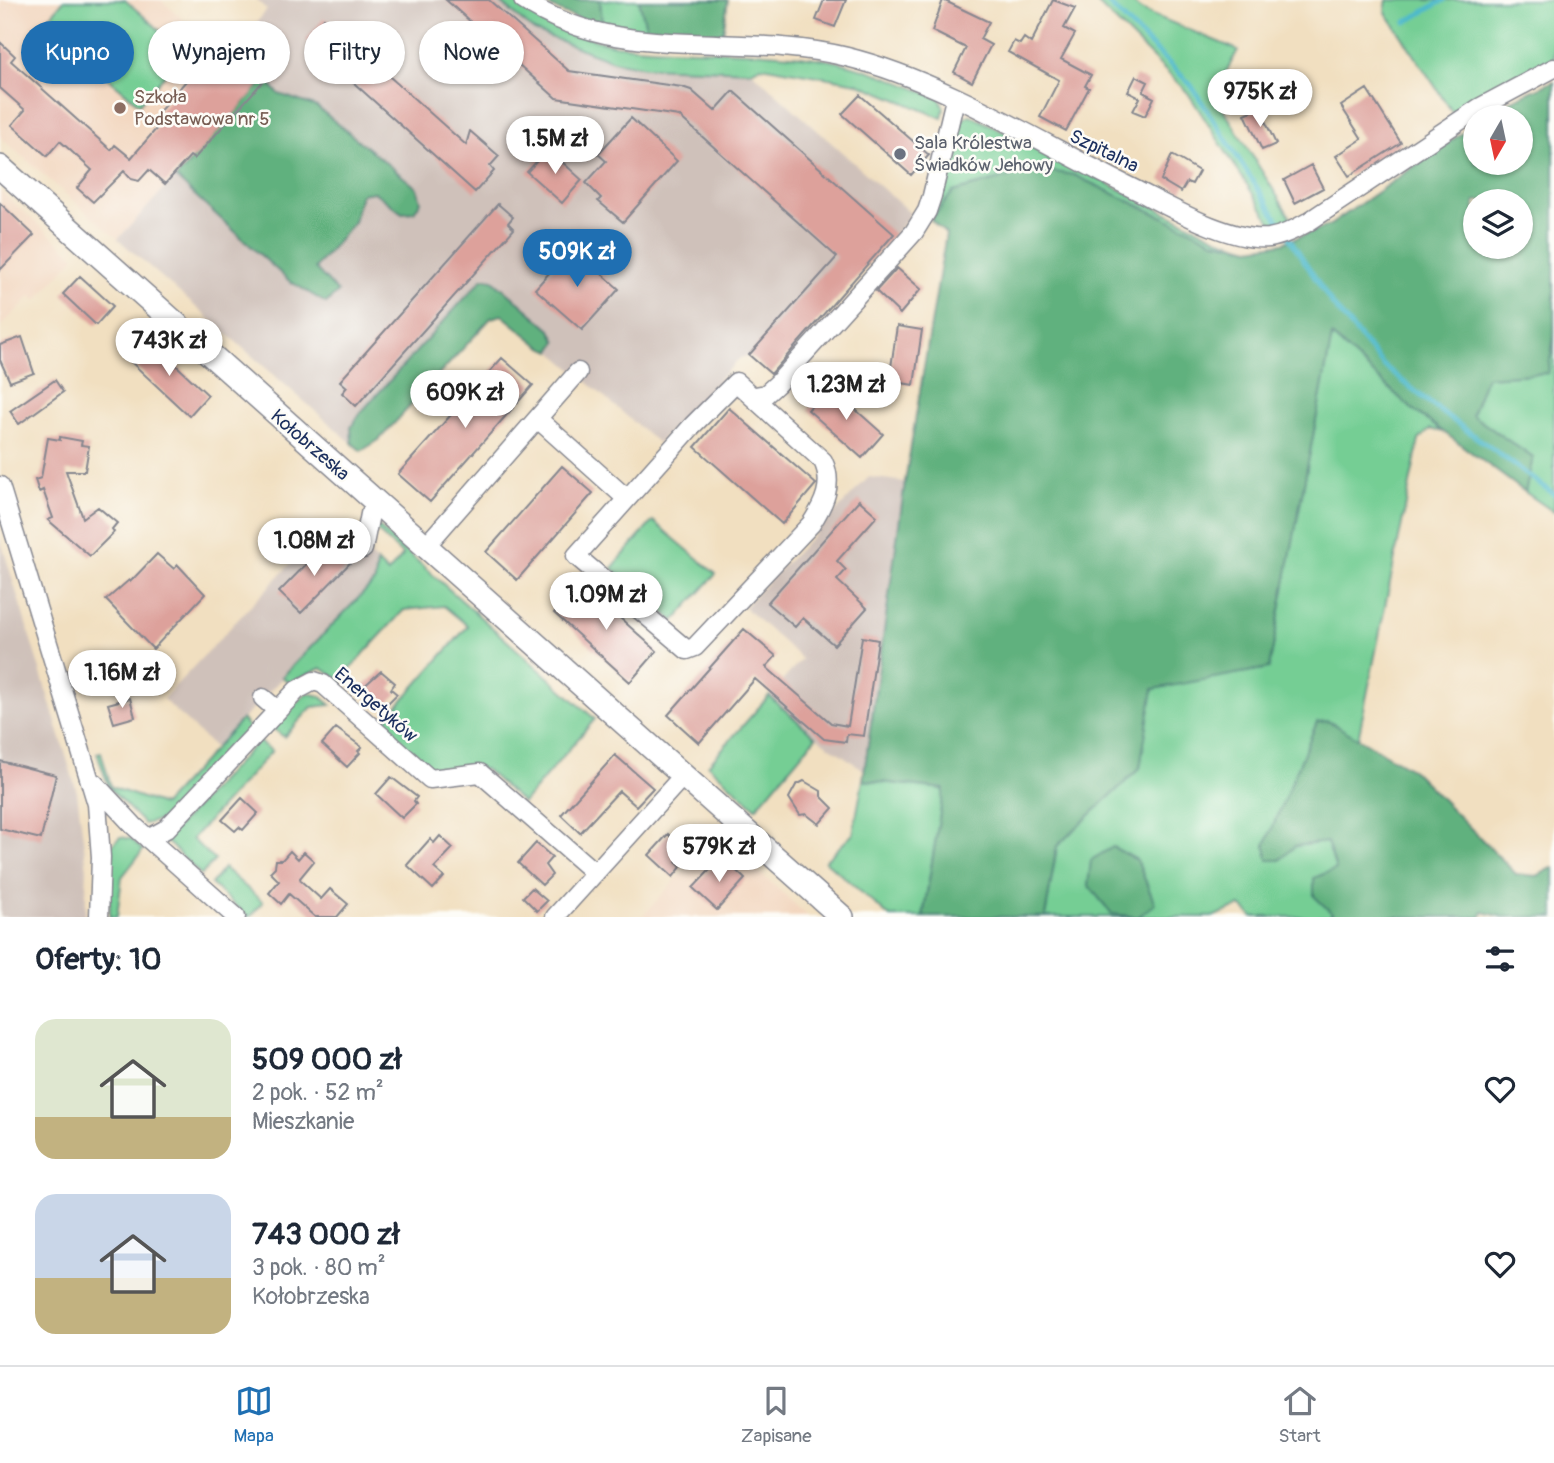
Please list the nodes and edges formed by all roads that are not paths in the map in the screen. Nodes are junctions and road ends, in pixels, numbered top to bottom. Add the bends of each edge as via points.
1 (523, 0) edge
2 (1554, 68) edge
3 (955, 99) junction
4 (0, 167) edge
5 (578, 372) dead end
6 (755, 396) junction
7 (539, 420) junction
8 (0, 485) edge
9 (626, 498) junction
10 (377, 505) junction
11 (425, 548) junction
12 (363, 549) dead end
13 (89, 777) junction
14 (682, 777) junction
15 (134, 826) junction
16 (99, 833) junction
17 (148, 839) junction
18 (595, 873) junction
19 (829, 913) edge
20 (99, 917) edge
21 (236, 917) edge
22 (555, 917) edge

1 - 3 street, Szpitalna via 575,27 628,40 794,47 851,58
2 - 3 street, Szpitalna via 1479,108 1308,222 1265,238 1227,232
3 - 6 street via 932,196 914,232 777,384 766,394
4 - 10 main road, Kołobrzeska
5 - 7 street
6 - 9 street via 727,380
6 - 9 street via 823,461 829,478 825,502 811,524 692,649 679,647 576,556
7 - 9 street
7 - 11 street
8 - 13 street
10 - 11 main road, Kołobrzeska
10 - 12 street via 370,514
11 - 14 main road, Kołobrzeska
13 - 15 street
13 - 16 street
14 - 18 street
14 - 19 main road, Kołobrzeska
15 - 16 street
15 - 17 street
16 - 20 street
17 - 18 street, Energetyków via 166,829 270,704 306,683 323,684 425,776 437,780 480,773
17 - 21 street
18 - 22 street

